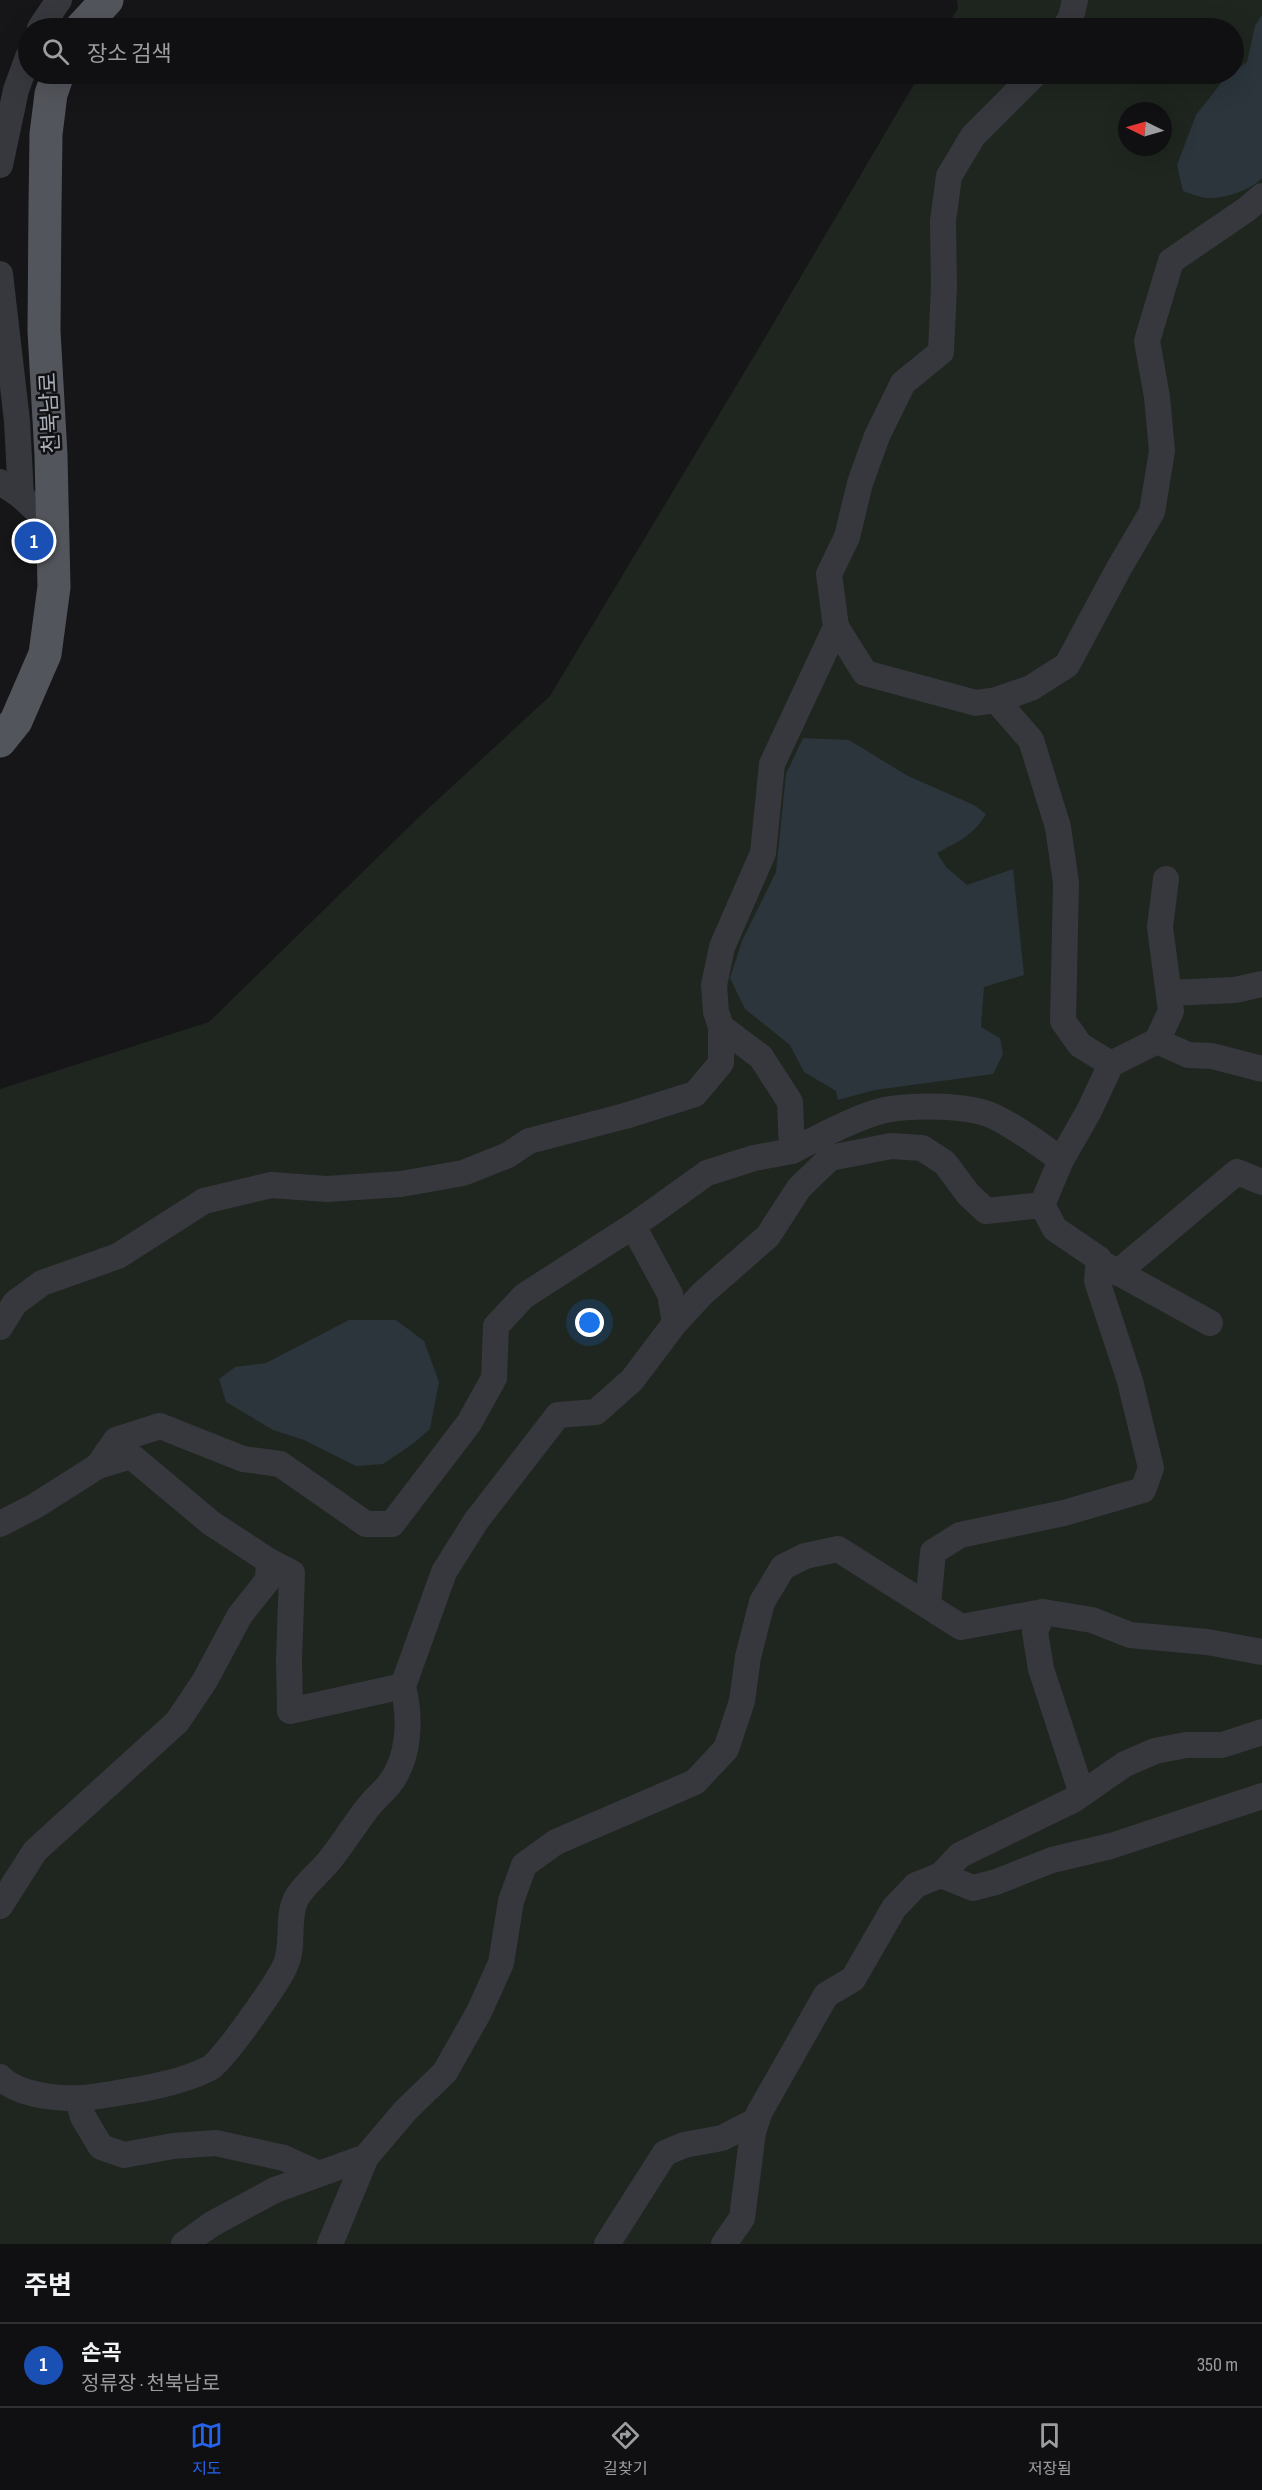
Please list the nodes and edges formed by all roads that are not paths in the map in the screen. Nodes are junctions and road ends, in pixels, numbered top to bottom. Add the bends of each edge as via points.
1 (107, 0) edge
2 (1075, 0) edge
3 (90, 18) edge
4 (1070, 18) edge
5 (18, 84) edge
6 (54, 84) edge
7 (1025, 84) edge
8 (0, 165) edge
9 (1262, 196) edge
10 (0, 274) edge
11 (10, 489) edge
12 (52, 525) junction
13 (836, 627) junction
14 (996, 700) junction
15 (0, 741) edge
16 (1166, 879) dead end
17 (1262, 984) edge
18 (1169, 993) junction
19 (721, 1027) junction
20 (1157, 1041) junction
21 (1111, 1064) junction
22 (1262, 1069) edge
23 (792, 1151) junction
24 (1061, 1160) junction
25 (1262, 1182) edge
26 (1042, 1205) junction
27 (633, 1226) junction
28 (1108, 1266) junction
29 (675, 1323) junction
30 (1210, 1323) dead end
31 (0, 1328) edge
32 (98, 1466) junction
33 (0, 1524) edge
34 (269, 1561) junction
35 (928, 1605) junction
36 (1043, 1612) junction
37 (1262, 1652) edge
38 (403, 1686) junction
39 (1262, 1732) edge
40 (1082, 1794) junction
41 (1262, 1796) edge
42 (941, 1875) junction
43 (0, 1906) edge
44 (0, 2077) edge
45 (78, 2100) junction
46 (757, 2120) junction
47 (366, 2157) junction
48 (317, 2173) junction
49 (184, 2244) edge
50 (330, 2244) edge
51 (607, 2244) edge
52 (724, 2244) edge

1 - 3 main road
2 - 4 street
5 - 8 street
6 - 12 main road, 천북남로 via 46,134 45,331
7 - 13 street via 973,136 949,176 943,221 941,352 903,383 877,436 847,537 829,574
9 - 14 street via 1171,261 1147,341 1162,451 1152,512 1067,665 1031,688
10 - 11 street via 17,421
11 - 12 street
12 - 15 main road, 천북남로 via 54,587 45,654 16,721
13 - 14 street via 865,673 976,703
13 - 19 street via 772,764 763,853 722,947 714,986
14 - 21 street via 1031,740 1058,827 1066,883 1063,1022 1080,1046
16 - 18 street via 1160,927
17 - 18 street via 1235,990
18 - 20 street via 1171,1011
19 - 23 street via 762,1057 790,1102
19 - 31 street via 721,1063 695,1094 529,1141 508,1155 463,1173 401,1184 327,1190 271,1185 204,1201 118,1256 42,1283 15,1303
20 - 21 street
20 - 22 street via 1188,1055 1212,1056
21 - 24 street
23 - 24 street via 884,1110 944,1107 984,1112 1030,1137
23 - 27 street via 706,1173
24 - 26 street
25 - 28 street via 1238,1172
26 - 28 street via 1055,1229
26 - 29 street via 986,1211 945,1163 921,1148 891,1146 830,1158 799,1188 768,1236
27 - 29 street via 670,1294
27 - 32 street via 524,1296 496,1326 494,1378 469,1423 392,1524 366,1524 280,1464 243,1459 160,1426 116,1440
28 - 30 street
28 - 35 street via 1097,1281 1130,1381 1151,1468 1143,1490 1064,1513 960,1535 933,1552
29 - 38 street via 632,1380 596,1412 558,1415 476,1521 444,1572
32 - 33 street
32 - 34 street via 131,1456 211,1523
34 - 38 street via 292,1573 290,1710
34 - 43 street via 268,1580 240,1615 177,1722 35,1851
35 - 36 street via 961,1627
35 - 47 street via 838,1549 805,1556 783,1567 762,1602 742,1701 726,1749 695,1782 556,1842 524,1865 511,1901 501,1963 479,2012 445,2072
36 - 37 street via 1092,1620 1130,1635
36 - 40 street via 1035,1632 1041,1669
38 - 45 street via 409,1710 405,1752 389,1784 297,1899 285,1966 236,2039 212,2067 195,2074
39 - 40 street via 1222,1745 1186,1745 1155,1751 1125,1764
40 - 42 street via 960,1855
41 - 42 street via 973,1888
42 - 46 street via 916,1885 894,1908 853,1979 826,1995
44 - 45 street via 42,2096
45 - 48 street via 101,2147 124,2155 173,2146 216,2144 284,2158
46 - 51 street via 722,2138 665,2153
46 - 52 street via 742,2218
47 - 48 street
47 - 50 street
48 - 49 street via 275,2190

